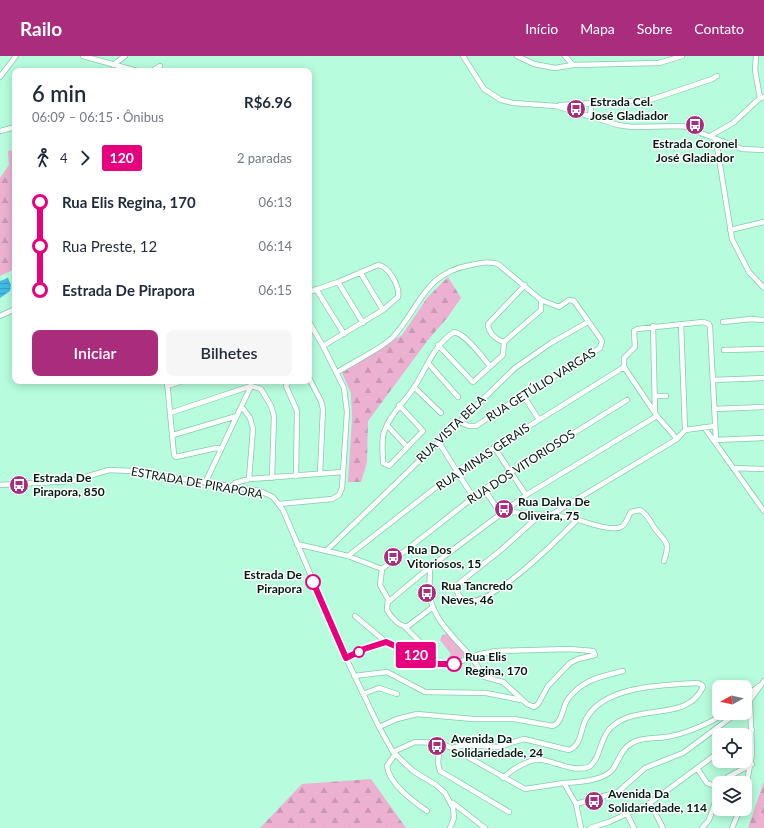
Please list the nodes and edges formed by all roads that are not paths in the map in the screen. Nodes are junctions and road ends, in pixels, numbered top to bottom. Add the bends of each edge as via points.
1 (16, 56) edge
2 (84, 56) edge
3 (125, 56) edge
4 (463, 56) edge
5 (517, 56) edge
6 (565, 56) edge
7 (670, 56) edge
8 (756, 56) edge
9 (680, 57) edge
10 (113, 65) junction
11 (573, 65) junction
12 (160, 66) dead end
13 (125, 68) edge
14 (157, 68) edge
15 (717, 76) dead end
16 (0, 77) edge
17 (762, 98) edge
18 (592, 103) junction
19 (556, 106) junction
20 (590, 115) junction
21 (12, 128) edge
22 (0, 131) edge
23 (710, 136) junction
24 (716, 140) junction
25 (764, 150) edge
26 (764, 222) edge
27 (730, 230) junction
28 (360, 272) junction
29 (338, 282) junction
30 (525, 285) junction
31 (764, 288) edge
32 (316, 289) junction
33 (312, 291) edge
34 (541, 300) junction
35 (12, 310) edge
36 (383, 310) junction
37 (0, 316) edge
38 (764, 320) edge
39 (588, 322) junction
40 (722, 322) dead end
41 (363, 323) junction
42 (681, 324) junction
43 (653, 326) junction
44 (312, 327) edge
45 (344, 334) junction
46 (504, 342) junction
47 (438, 345) junction
48 (323, 346) junction
49 (764, 349) edge
50 (724, 350) dead end
51 (428, 363) junction
52 (490, 366) junction
53 (624, 367) junction
54 (336, 373) junction
55 (764, 378) edge
56 (713, 380) junction
57 (167, 384) edge
58 (287, 384) edge
59 (312, 384) edge
60 (251, 386) junction
61 (414, 387) junction
62 (522, 395) junction
63 (655, 396) junction
64 (666, 396) dead end
65 (458, 397) dead end
66 (627, 400) dead end
67 (399, 405) junction
68 (242, 407) junction
69 (764, 407) edge
70 (714, 409) junction
71 (170, 413) junction
72 (441, 413) dead end
73 (656, 414) junction
74 (237, 416) junction
75 (539, 420) junction
76 (460, 422) junction
77 (387, 425) junction
78 (715, 426) junction
79 (704, 427) junction
80 (685, 430) junction
81 (173, 435) junction
82 (764, 438) edge
83 (677, 439) junction
84 (714, 440) junction
85 (438, 441) junction
86 (407, 447) junction
87 (494, 447) junction
88 (221, 449) junction
89 (733, 468) junction
90 (764, 469) edge
91 (510, 471) junction
92 (343, 472) junction
93 (457, 472) junction
94 (320, 474) junction
95 (296, 476) junction
96 (272, 478) junction
97 (249, 479) junction
98 (206, 482) junction
99 (0, 485) edge
100 (232, 486) junction
101 (484, 489) junction
102 (526, 495) junction
103 (473, 497) junction
104 (278, 504) junction
105 (505, 511) junction
106 (764, 511) edge
107 (501, 514) junction
108 (540, 515) junction
109 (550, 516) junction
110 (576, 520) junction
111 (297, 544) junction
112 (326, 551) junction
113 (348, 556) junction
114 (664, 561) dead end
115 (430, 567) junction
116 (382, 569) junction
117 (388, 602) junction
118 (433, 607) junction
119 (355, 616) dead end
120 (404, 626) junction
121 (386, 642) junction
122 (430, 651) dead end
123 (346, 658) junction
124 (472, 658) junction
125 (623, 671) dead end
126 (354, 676) junction
127 (763, 682) edge
128 (752, 691) edge
129 (363, 694) junction
130 (397, 694) dead end
131 (752, 699) edge
132 (522, 700) junction
133 (712, 719) edge
134 (727, 720) edge
135 (379, 727) junction
136 (440, 743) junction
137 (452, 748) junction
138 (394, 753) junction
139 (712, 757) edge
140 (697, 768) junction
141 (745, 768) edge
142 (730, 776) edge
143 (503, 778) junction
144 (564, 783) junction
145 (712, 786) edge
146 (451, 802) junction
147 (650, 803) junction
148 (576, 804) junction
149 (427, 811) dead end
150 (712, 811) edge
151 (509, 812) dead end
152 (627, 814) junction
153 (737, 816) edge
154 (609, 822) junction
155 (450, 828) edge
156 (485, 828) edge
157 (581, 828) edge
158 (590, 828) edge
159 (610, 828) edge
160 (634, 828) edge
161 (663, 828) edge
162 (702, 828) edge
163 (732, 828) edge

1 - 16 street
2 - 10 street
3 - 10 street
4 - 19 street via 484,89 491,95 513,103
5 - 11 street via 549,68
6 - 11 street
7 - 9 street
8 - 17 street via 755,70
9 - 11 street via 659,63
10 - 13 street
12 - 14 street
15 - 18 street via 657,99
17 - 23 street via 733,122
18 - 19 street
18 - 20 street
19 - 20 street
20 - 23 street via 632,127 683,126
21 - 22 street
23 - 24 street
24 - 25 street via 742,149
24 - 27 street
26 - 27 street
27 - 31 street via 734,247
28 - 29 street
28 - 36 street
28 - 36 street via 382,265 397,286 398,297
29 - 32 street
29 - 41 street
30 - 34 street
30 - 46 street via 488,324 489,330 497,340
30 - 54 street via 495,262 447,272 429,286 392,337
32 - 33 street
32 - 45 street
34 - 39 street via 559,307 572,300
34 - 46 street via 541,310
35 - 37 street
36 - 41 street
38 - 40 street
39 - 62 street, RUA GETÚLIO VARGAS via 602,341 600,348
39 - 76 street, RUA VISTA BELA via 515,368
41 - 45 street
42 - 43 street
42 - 56 street via 709,324
42 - 80 street
43 - 53 street via 634,332 634,347 624,358
43 - 63 street
44 - 48 street
45 - 48 street
46 - 52 street via 503,355
47 - 51 street
47 - 52 street via 454,332 458,332
47 - 52 street via 473,382
48 - 54 street
49 - 50 street
51 - 61 street
51 - 65 street
53 - 73 street
53 - 75 street, RUA MINAS GERAIS
54 - 92 street via 344,388 347,407
55 - 56 street
56 - 70 street
57 - 71 street
58 - 95 street via 297,411
59 - 94 street via 321,401 322,409
60 - 68 street
60 - 71 street
60 - 96 street via 261,389 274,416
61 - 67 street
61 - 72 street
62 - 75 street
62 - 76 street, RUA GETÚLIO VARGAS via 476,426
63 - 64 street
63 - 73 street
66 - 91 street, RUA DOS VITORIOSOS
67 - 77 street
67 - 86 street via 423,431
68 - 74 street
68 - 97 street via 253,428
69 - 70 street
70 - 78 street
71 - 81 street
73 - 83 street
73 - 102 street
74 - 81 street
74 - 88 street
75 - 87 street, RUA MINAS GERAIS
76 - 85 street, RUA VISTA BELA
77 - 86 street
77 - 86 street via 383,436 383,463 389,466
78 - 79 street
78 - 84 street
79 - 80 street
79 - 84 street
80 - 83 street
81 - 88 street via 176,457
82 - 84 street
83 - 109 street
84 - 89 street
85 - 93 street
85 - 112 street, RUA VISTA BELA
87 - 91 street
87 - 93 street, RUA MINAS GERAIS
88 - 98 street
89 - 90 street
89 - 106 street
91 - 101 street, RUA DOS VITORIOSOS
91 - 102 street
92 - 94 street
92 - 104 street via 342,490 334,498
93 - 103 street
93 - 113 street, RUA MINAS GERAIS
94 - 95 street
95 - 96 street
96 - 97 street
97 - 100 street
98 - 99 street, ESTRADA DE PIRAPORA via 120,470 102,472 72,481
98 - 100 street, ESTRADA DE PIRAPORA
100 - 104 street, ESTRADA DE PIRAPORA via 267,493
101 - 103 street, RUA DOS VITORIOSOS
101 - 107 street
102 - 105 street
103 - 116 street, RUA DOS VITORIOSOS
104 - 111 street, ESTRADA DE PIRAPORA via 287,518
105 - 107 street
105 - 108 street
107 - 115 street
108 - 109 street
108 - 110 street via 458,584 457,590 463,600 491,595 529,565
109 - 110 street
110 - 114 street via 619,528 624,525 631,512 640,510 648,516 664,538 667,552
111 - 112 street
111 - 123 street, ESTRADA DE PIRAPORA
112 - 113 street
113 - 116 street
115 - 117 street
115 - 118 street via 429,586
116 - 117 street via 380,585
117 - 120 street via 388,613
118 - 120 street via 408,626
118 - 124 street via 440,620
119 - 121 street
120 - 122 street
121 - 123 street
121 - 124 street via 437,664 454,664
123 - 126 street, ESTRADA DE PIRAPORA
124 - 132 street via 485,677 503,682
124 - 132 street via 496,651 569,649 594,652 595,655 570,664 548,686 536,706
125 - 135 street via 586,682 568,699 558,723 553,726 514,719 473,719 417,714
126 - 129 street, ESTRADA DE PIRAPORA
126 - 132 street via 387,672 425,692 486,693
127 - 128 street
127 - 131 street
129 - 130 street via 379,688
129 - 135 street, ESTRADA DE PIRAPORA
133 - 144 street via 680,733 632,743 623,751 606,776
134 - 148 street via 682,753 645,768 618,792
135 - 138 street, ESTRADA DE PIRAPORA
136 - 137 street
136 - 138 street via 415,742
136 - 151 street via 440,771
137 - 143 street
137 - 143 street via 465,745 498,747 524,739 569,750 579,742 589,715 604,700 612,696 628,691 698,682 703,687 698,698 686,705 663,712 634,715 612,726 604,735 589,767 572,768 536,760 513,770
138 - 146 street, ESTRADA DE PIRAPORA via 413,771 440,788
138 - 149 street via 388,763 387,770 390,776 400,789
139 - 140 street
140 - 145 street
140 - 147 street
141 - 142 street
143 - 144 street via 528,789
144 - 148 street
146 - 155 street via 454,814
146 - 156 street, ESTRADA DE PIRAPORA
147 - 152 street
147 - 161 street
148 - 157 street
150 - 162 street
152 - 154 street
152 - 160 street
153 - 163 street
154 - 158 street
154 - 159 street

